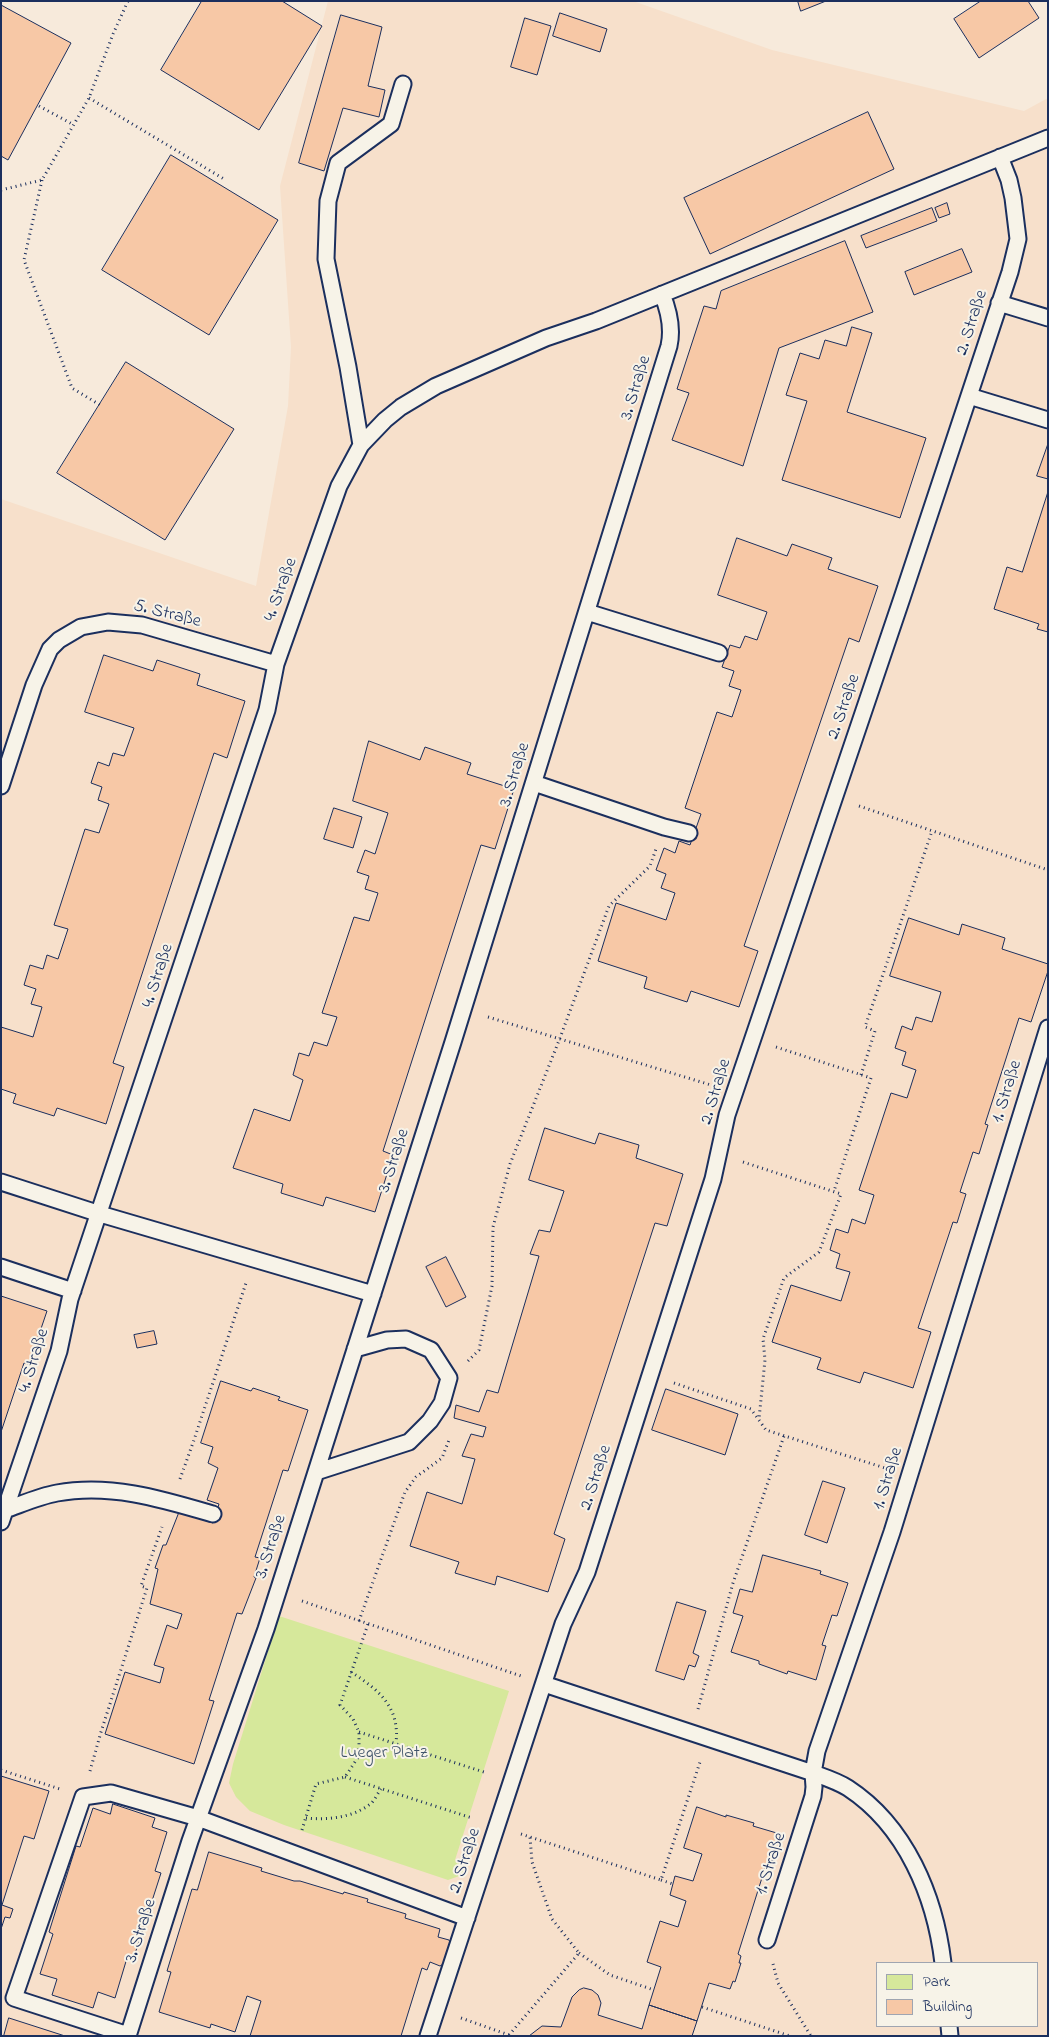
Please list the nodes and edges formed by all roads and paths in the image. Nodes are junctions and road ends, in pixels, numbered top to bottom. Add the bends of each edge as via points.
1 (128, 1) edge
2 (403, 84) dead end
3 (89, 98) junction
4 (39, 106) dead end
5 (74, 125) junction
6 (1048, 138) edge
7 (1000, 157) junction
8 (224, 179) dead end
9 (42, 180) junction
10 (1, 190) edge
11 (662, 294) junction
12 (999, 304) junction
13 (1048, 318) edge
14 (969, 396) junction
15 (100, 405) dead end
16 (1048, 420) edge
17 (361, 446) junction
18 (587, 612) junction
19 (719, 652) dead end
20 (276, 664) junction
21 (534, 783) junction
22 (1, 786) edge
23 (834, 798) junction
24 (664, 827) junction
25 (932, 831) junction
26 (689, 833) dead end
27 (1048, 870) edge
28 (463, 1010) junction
29 (1048, 1028) edge
30 (560, 1038) junction
31 (752, 1040) junction
32 (861, 1074) junction
33 (735, 1091) junction
34 (719, 1153) junction
35 (1, 1182) edge
36 (834, 1191) junction
37 (100, 1214) junction
38 (254, 1259) junction
39 (1, 1267) edge
40 (73, 1291) junction
41 (373, 1294) junction
42 (355, 1349) junction
43 (650, 1375) junction
44 (449, 1378) junction
45 (758, 1419) junction
46 (430, 1421) junction
47 (784, 1436) junction
48 (316, 1472) junction
49 (910, 1476) junction
50 (171, 1502) junction
51 (213, 1514) dead end
52 (3, 1516) edge
53 (277, 1593) junction
54 (359, 1621) junction
55 (368, 1624) junction
56 (351, 1672) junction
57 (544, 1684) junction
58 (359, 1732) junction
59 (691, 1732) junction
60 (708, 1738) junction
61 (396, 1743) junction
62 (1, 1770) edge
63 (813, 1773) junction
64 (344, 1777) junction
65 (512, 1781) junction
66 (381, 1788) junction
67 (83, 1797) junction
68 (198, 1818) junction
69 (306, 1818) junction
70 (497, 1826) junction
71 (530, 1837) junction
72 (295, 1855) junction
73 (661, 1880) junction
74 (673, 1884) dead end
75 (467, 1918) junction
76 (767, 1940) joint
77 (579, 1953) junction
78 (943, 1962) edge
79 (654, 1990) dead end
80 (702, 2007) dead end
81 (436, 2010) junction
82 (128, 2035) edge
83 (509, 2035) edge
84 (428, 2036) edge
85 (790, 2036) edge
86 (811, 2036) edge

1 - 3 path
2 - 17 lane via 392,124 338,163 328,201 326,259
3 - 5 path
3 - 8 path
4 - 5 path
5 - 9 path
6 - 7 lane, 4. Straße
7 - 11 lane, 4. Straße
7 - 12 lane, 2. Straße via 1009,180 1018,239
9 - 10 path
9 - 15 path via 24,260 72,388
11 - 17 lane, 4. Straße via 546,338 436,386 396,412
11 - 18 lane, 3. Straße via 672,328 669,346
12 - 13 lane
12 - 14 lane, 2. Straße
14 - 16 lane
14 - 23 lane, 2. Straße
17 - 20 lane, 4. Straße via 339,486
18 - 19 lane
18 - 21 lane, 3. Straße
20 - 22 lane, 5. Straße via 142,624 108,622 81,627 50,649 34,686
20 - 37 lane, 4. Straße via 267,710
21 - 24 lane
21 - 28 lane, 3. Straße
23 - 25 path
23 - 31 lane, 2. Straße
24 - 26 lane
24 - 30 path via 650,866 609,906
25 - 27 path
25 - 32 path via 865,1027 875,1031
28 - 30 path
28 - 41 lane, 3. Straße
29 - 49 lane, 1. Straße
30 - 33 path
30 - 44 path via 510,1164 493,1227 492,1286 479,1350
31 - 32 path
31 - 33 lane, 2. Straße
32 - 36 path via 872,1078
33 - 34 lane, 2. Straße
34 - 36 path
34 - 43 lane, 2. Straße
35 - 37 lane
36 - 45 path via 842,1194 819,1252 784,1278 763,1339 765,1360
37 - 38 lane
37 - 40 lane, 4. Straße
38 - 41 lane
38 - 50 path
39 - 40 lane
40 - 52 lane, 4. Straße via 59,1351
41 - 42 lane, 3. Straße
42 - 44 lane via 387,1340 406,1339 431,1350
42 - 48 lane, 3. Straße
43 - 45 path via 751,1409
43 - 57 lane, 2. Straße via 586,1572 562,1624
44 - 46 lane via 442,1404
45 - 47 path via 766,1430
46 - 48 lane via 410,1442
46 - 54 path via 450,1437 442,1458 416,1477 405,1492
47 - 49 path
47 - 59 path via 733,1583
48 - 53 lane, 3. Straße
49 - 63 lane, 1. Straße via 817,1751
50 - 51 lane
50 - 52 lane via 92,1489 56,1493
50 - 67 path via 141,1586 147,1588
53 - 54 path
53 - 68 lane, 3. Straße
54 - 55 path
55 - 56 path
55 - 57 path
56 - 58 path via 340,1705 353,1719
56 - 61 path via 371,1684 384,1697 395,1717
57 - 59 lane
57 - 65 lane, 2. Straße
58 - 61 path
58 - 64 path via 359,1756
59 - 60 lane
60 - 63 lane
60 - 73 path
61 - 65 path
62 - 67 path
63 - 76 lane, 1. Straße via 813,1796
63 - 78 lane via 857,1795 898,1835 929,1901
64 - 66 path
64 - 69 path via 316,1784
65 - 70 lane, 2. Straße
66 - 69 path via 370,1805 345,1816 325,1820
66 - 70 path
67 - 68 lane via 110,1793
67 - 82 lane via 14,1998
68 - 72 lane
68 - 82 lane, 3. Straße
69 - 72 path
70 - 71 path
70 - 75 lane, 2. Straße
71 - 73 path
71 - 77 path via 532,1862 552,1919
72 - 75 lane
73 - 74 path
75 - 81 lane, 2. Straße
76 - 86 path via 778,1983
77 - 79 path via 610,1975
77 - 83 path
80 - 85 path
81 - 83 path
81 - 84 lane, 2. Straße

